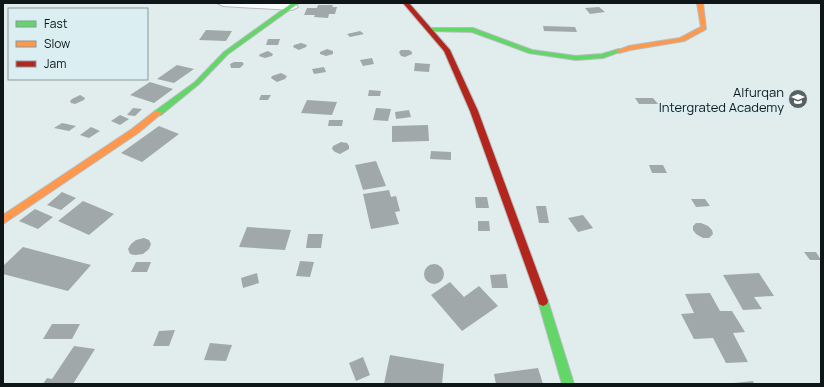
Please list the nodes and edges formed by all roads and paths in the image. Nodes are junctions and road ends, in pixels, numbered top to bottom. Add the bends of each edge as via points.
1 (223, 3) edge
2 (406, 3) edge
3 (700, 3) edge
4 (294, 5) edge
5 (430, 29) junction
6 (3, 220) edge
7 (568, 384) edge

1 - 4 street
2 - 5 street
3 - 5 street via 704,28 682,40 629,48 603,56 576,58 531,52 473,30
4 - 6 street via 226,53 197,83 135,131
5 - 7 street via 447,50 477,118 547,311

